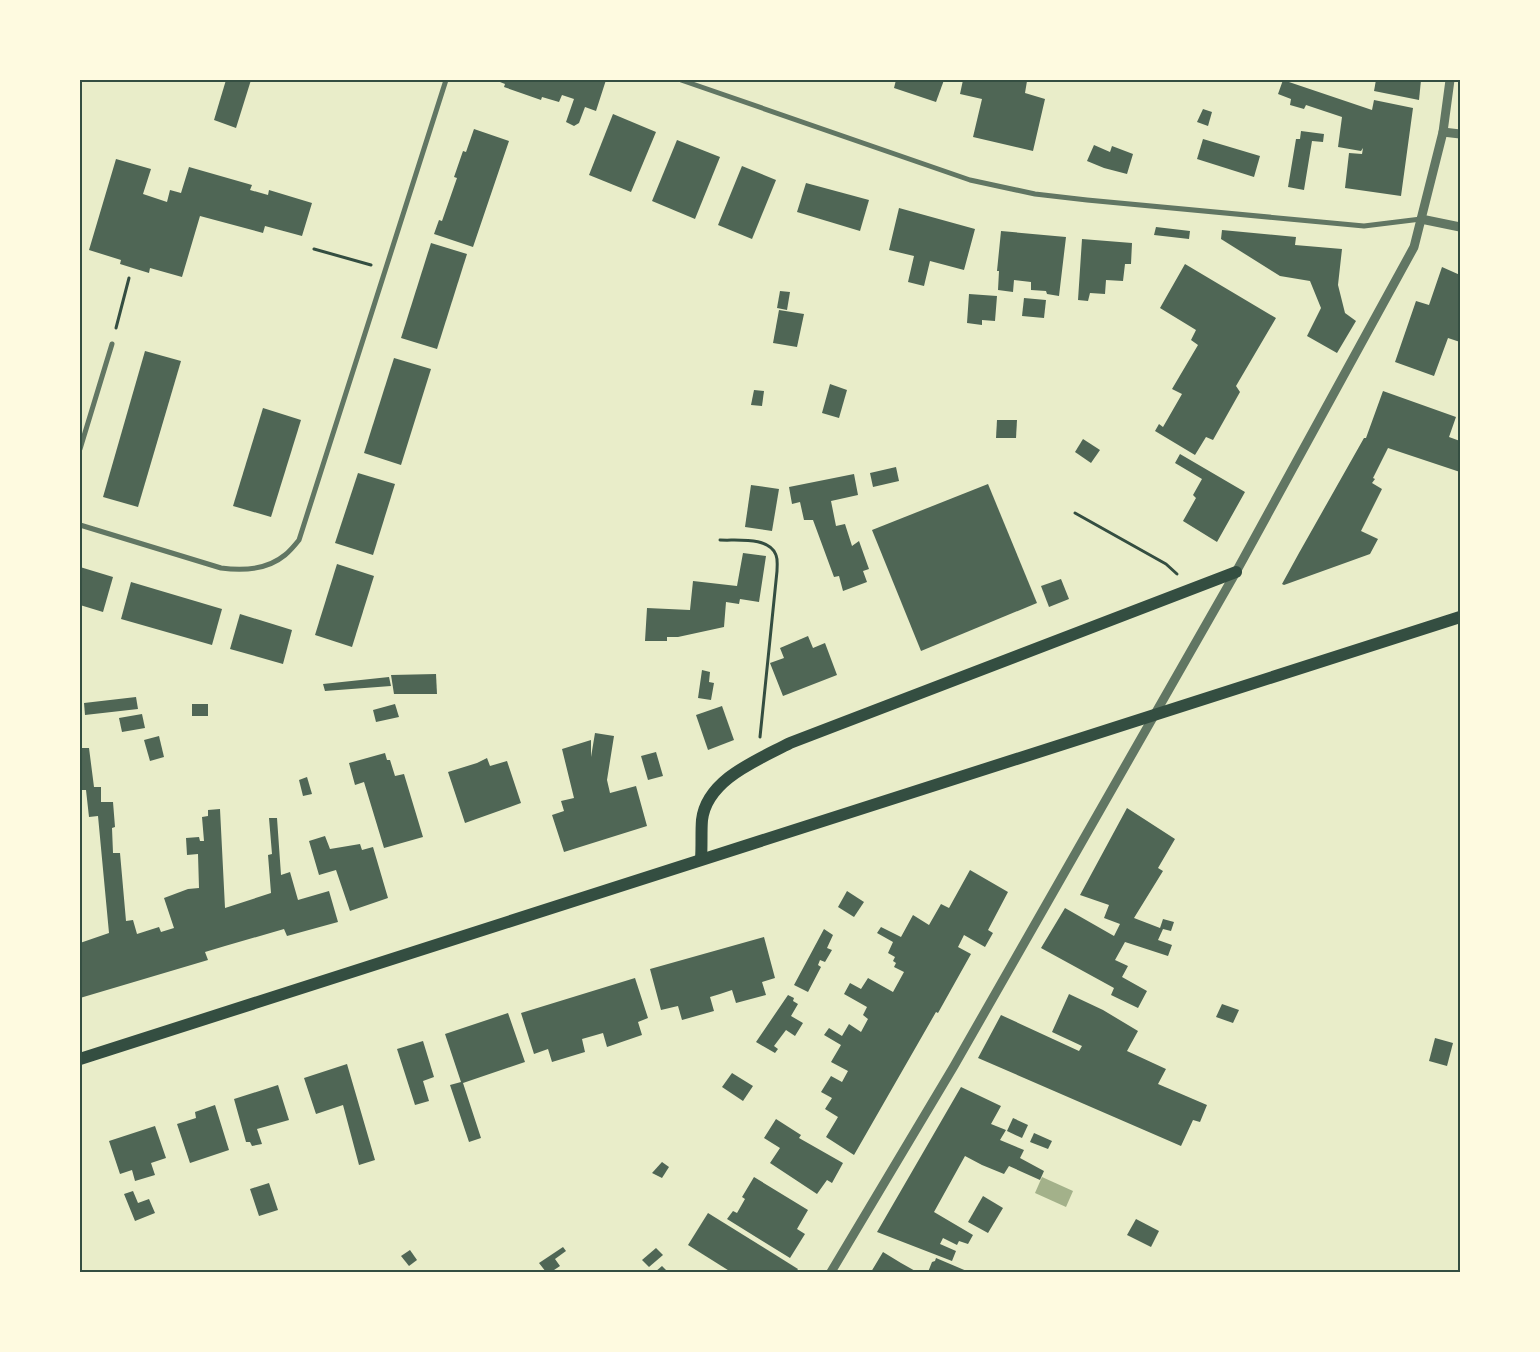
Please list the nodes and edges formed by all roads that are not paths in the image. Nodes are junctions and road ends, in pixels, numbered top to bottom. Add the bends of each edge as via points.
1 (446, 80) edge
2 (680, 80) edge
3 (1450, 80) edge
4 (1442, 132) junction
5 (1460, 134) edge
6 (1421, 219) junction
7 (1460, 227) edge
8 (112, 344) road end
9 (80, 449) edge
10 (80, 525) edge
11 (1236, 572) junction
12 (1460, 617) edge
13 (701, 859) junction
14 (80, 1059) edge
15 (831, 1272) edge

1 - 10 street via 299,540 285,555 270,564 243,571 221,568
2 - 6 street via 970,180 1009,190 1364,226
3 - 4 street
4 - 5 street
4 - 6 street
6 - 7 street
6 - 11 street via 1414,247
8 - 9 street
11 - 13 main road via 790,743 734,773 713,792 702,818
11 - 15 street via 954,1066
12 - 13 main road
13 - 14 main road

